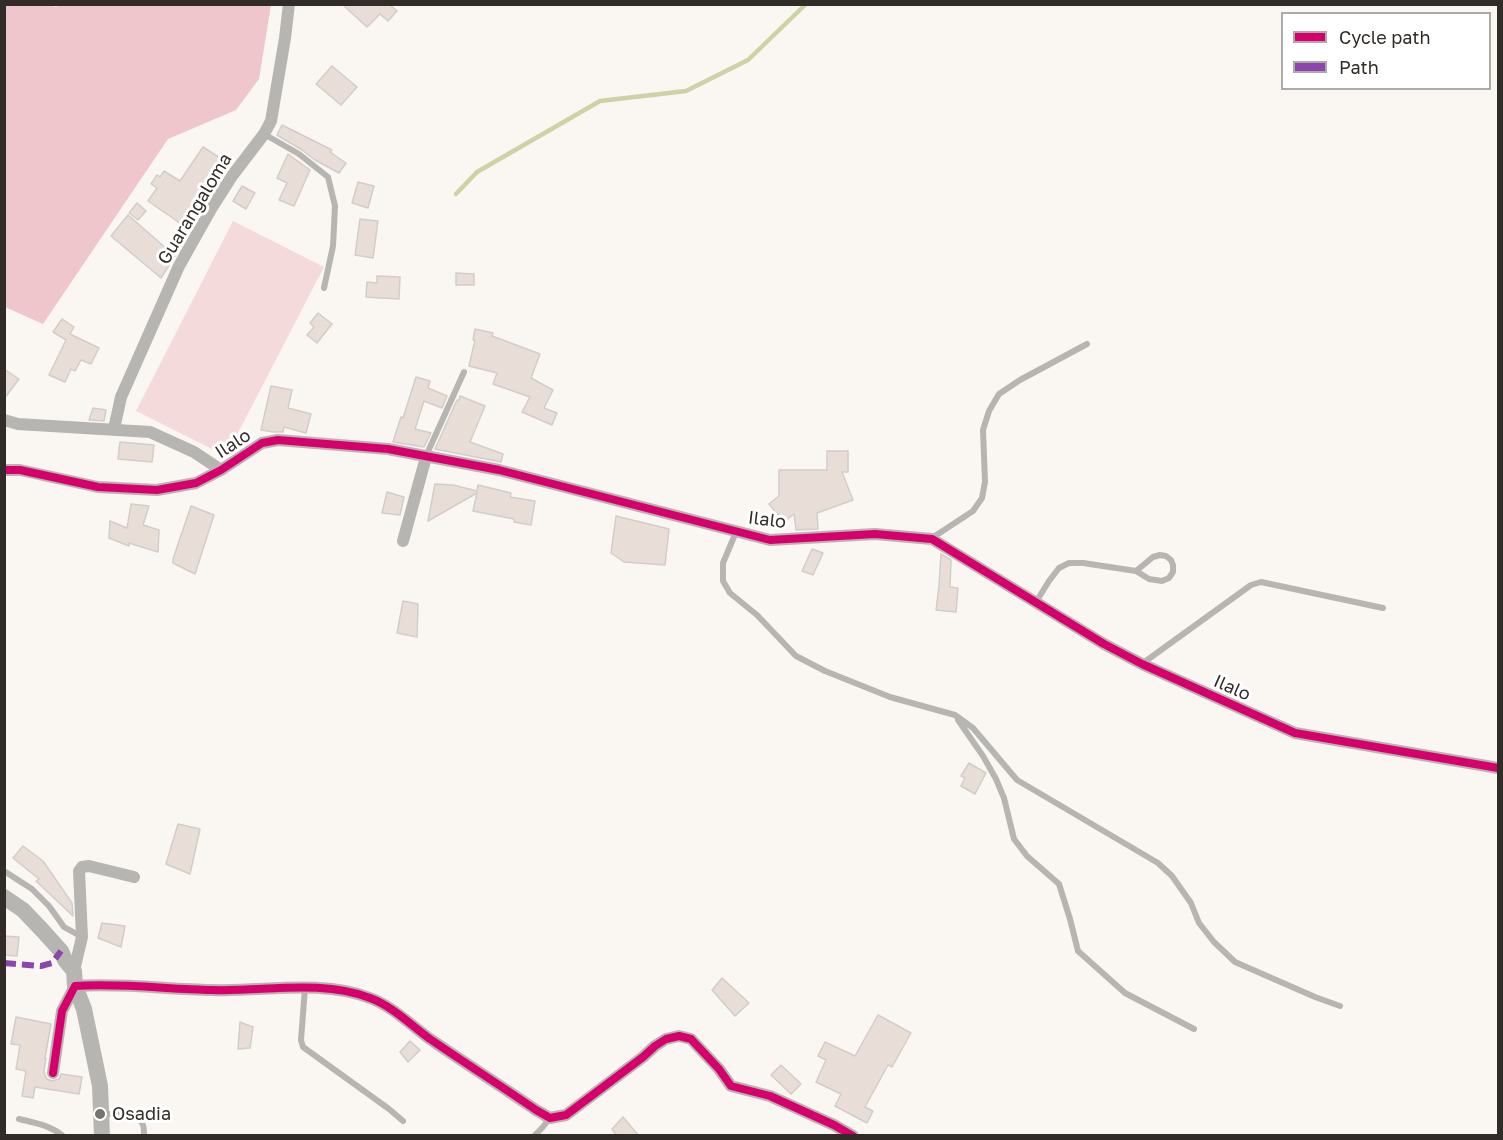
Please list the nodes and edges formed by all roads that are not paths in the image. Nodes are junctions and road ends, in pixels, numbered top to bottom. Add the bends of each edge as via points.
1 (289, 4) edge
2 (264, 135) junction
3 (324, 288) dead end
4 (1087, 344) dead end
5 (464, 372) dead end
6 (4, 420) edge
7 (114, 429) junction
8 (426, 457) junction
9 (4, 470) edge
10 (221, 470) junction
11 (736, 531) junction
12 (932, 538) junction
13 (403, 540) dead end
14 (1136, 571) junction
15 (1036, 602) junction
16 (1383, 608) dead end
17 (1142, 664) junction
18 (955, 715) junction
19 (1498, 768) edge
20 (4, 871) edge
21 (134, 877) dead end
22 (4, 897) edge
23 (82, 938) junction
24 (75, 979) junction
25 (305, 988) junction
26 (1340, 1006) dead end
27 (1194, 1029) dead end
28 (53, 1073) dead end
29 (101, 1114) junction
30 (550, 1118) junction
31 (19, 1119) dead end
32 (403, 1121) dead end
33 (63, 1136) edge
34 (102, 1136) edge
35 (144, 1136) edge
36 (534, 1136) edge
37 (853, 1136) edge

1 - 2 street, Guarangaloma via 271,121
2 - 3 lane via 300,154 328,177 335,206 333,246
2 - 7 street, Guarangaloma via 232,176 179,266 121,397
4 - 12 lane via 999,393 983,430 982,498 973,511
5 - 8 lane
6 - 7 street
7 - 10 street via 150,432 194,452
8 - 10 street, Ilalo via 388,449 278,440 262,443
8 - 11 street, Ilalo via 499,470
8 - 13 street
9 - 10 street, Ilalo via 98,487 157,490 196,483
11 - 12 street, Ilalo via 770,540 875,534
11 - 18 lane via 723,563 723,581 730,593 796,656 890,697
12 - 15 street, Ilalo
14 - 14 lane via 1162,581 1169,578 1173,565 1160,555
14 - 15 lane via 1069,563 1059,568
15 - 17 street, Ilalo
16 - 17 lane via 1261,582 1251,585
17 - 19 street, Ilalo via 1295,733
18 - 26 lane via 974,728 1017,780 1158,863 1191,903 1209,936 1235,962
18 - 27 lane via 996,779 1014,839 1059,884 1078,951 1125,993
20 - 23 lane via 32,889 64,927
21 - 23 street via 82,867
22 - 24 main road via 23,910 61,951
23 - 24 street
24 - 25 street via 214,990
24 - 28 street via 62,1011
24 - 29 main road via 100,1086
25 - 30 street via 338,989 372,998
25 - 32 lane via 303,1047
29 - 34 main road
29 - 35 lane via 140,1120
30 - 36 lane
30 - 37 street via 566,1115 655,1046 680,1036 691,1039 731,1086 770,1096
31 - 33 lane via 41,1124

